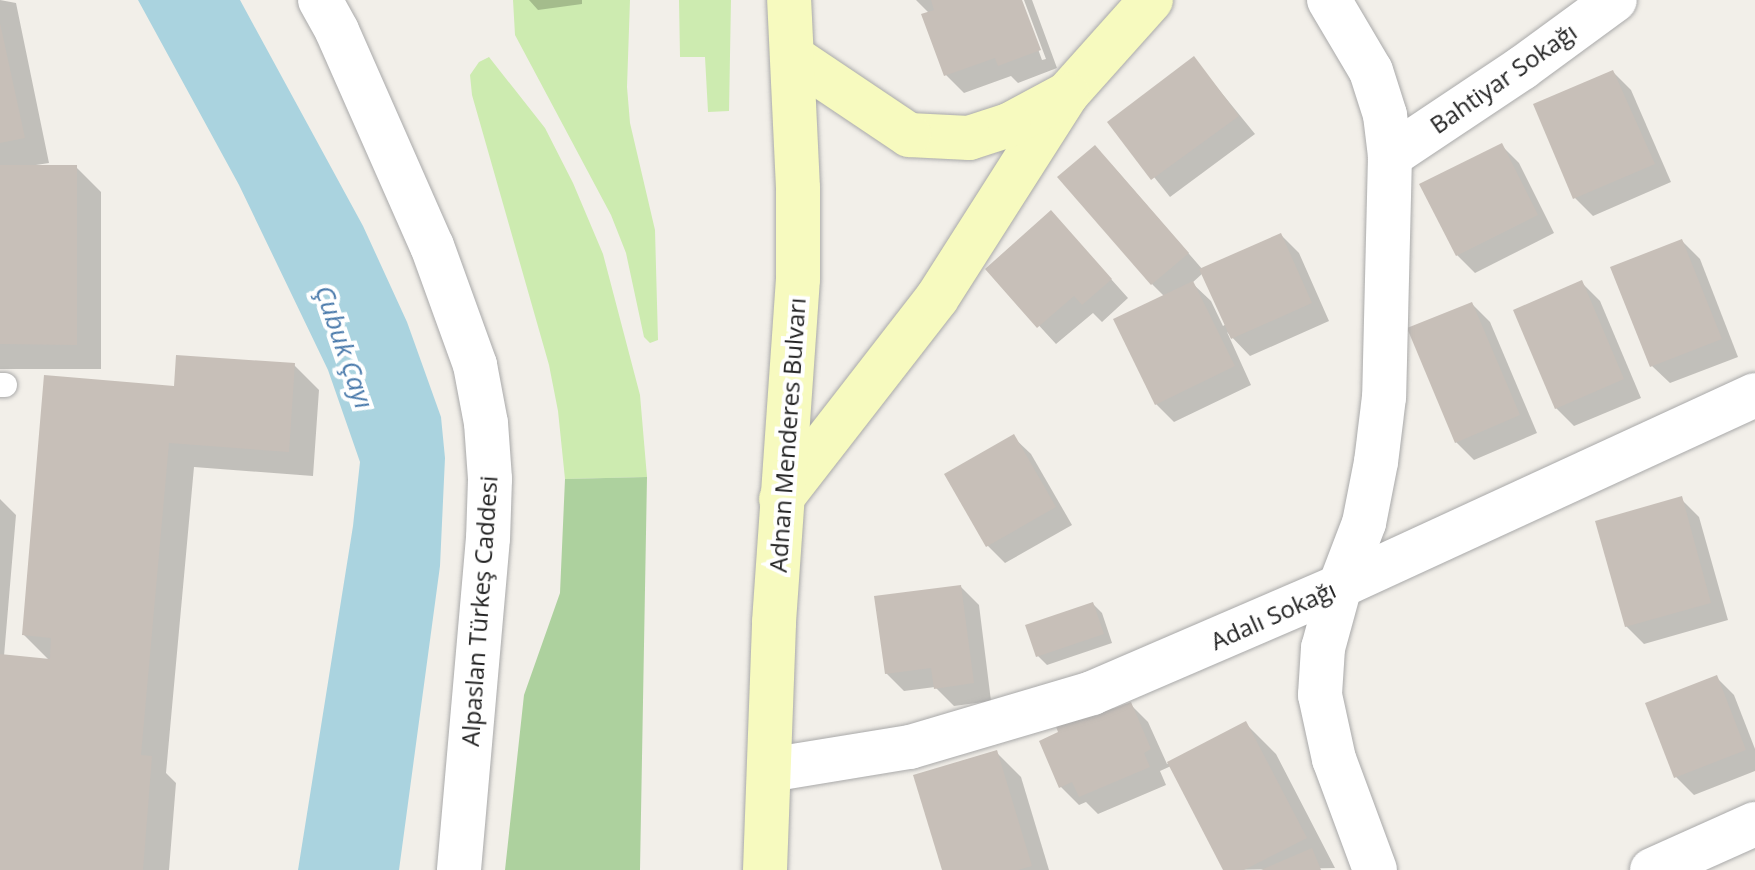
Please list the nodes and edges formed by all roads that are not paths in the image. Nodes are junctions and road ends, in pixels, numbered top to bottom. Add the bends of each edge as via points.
1 (789, 0) edge
2 (1151, 0) edge
3 (1329, 0) edge
4 (1615, 0) edge
5 (333, 10) edge
6 (793, 57) junction
7 (1067, 94) junction
8 (1390, 156) junction
9 (1755, 395) edge
10 (781, 499) junction
11 (1340, 586) junction
12 (769, 770) junction
13 (1755, 824) edge
14 (459, 870) edge
15 (765, 870) edge
16 (1375, 870) edge
17 (1652, 870) edge

1 - 6 main road, Adnan Menderes Bulvarı
2 - 7 main road
3 - 8 street via 1371,71 1385,115
4 - 8 street, Bahtiyar Sokağı
5 - 14 street, Alpaslan Türkeş Caddesi via 456,307 486,423 488,538
6 - 7 main road via 909,135 969,138 1009,125
6 - 10 main road, Adnan Menderes Bulvarı via 798,279
7 - 10 main road via 937,298
8 - 11 street via 1384,397 1364,523
9 - 11 street, Adalı Sokağı
10 - 12 main road, Adnan Menderes Bulvarı
11 - 12 street, Adalı Sokağı via 1092,693 1025,715 910,747
11 - 16 street via 1323,648 1320,695 1334,759
12 - 15 main road, Adnan Menderes Bulvarı
13 - 17 street

